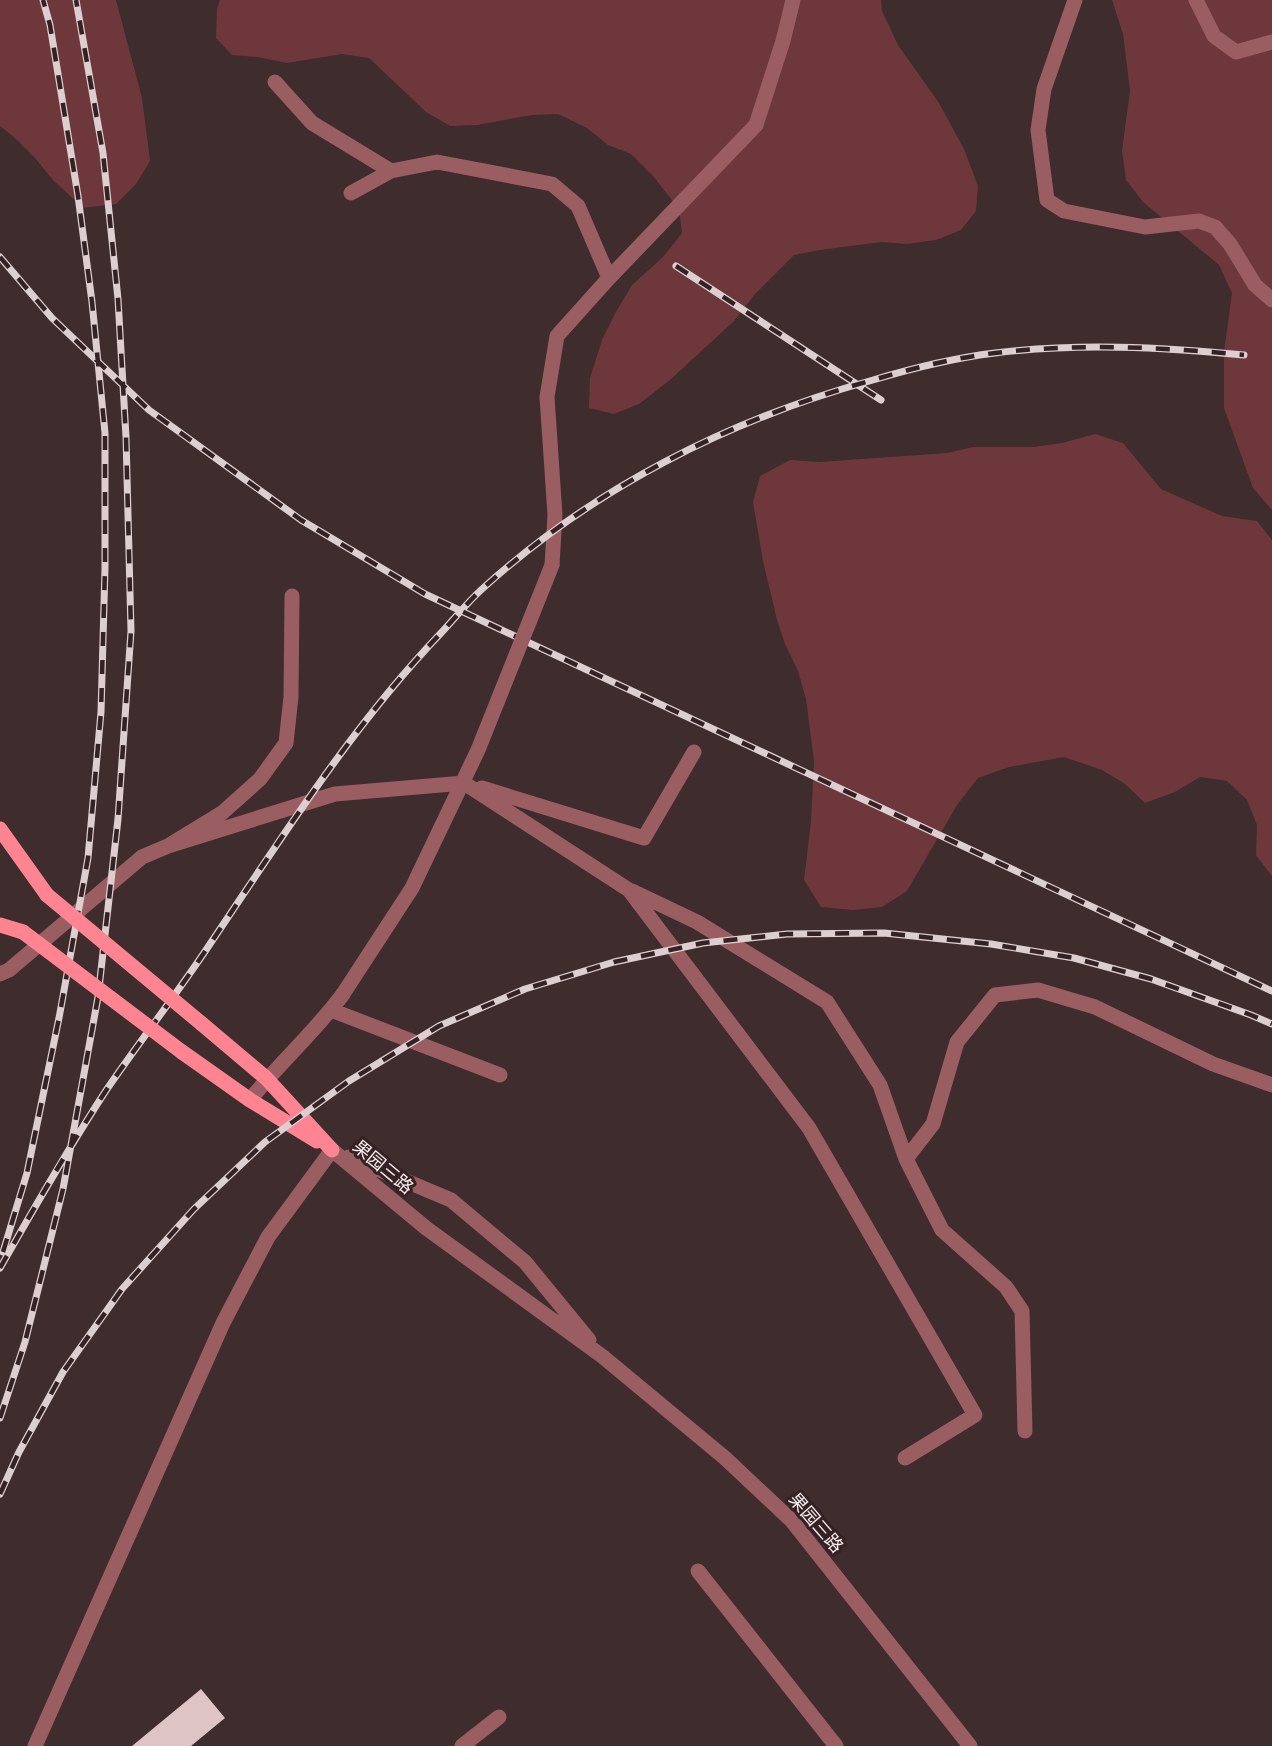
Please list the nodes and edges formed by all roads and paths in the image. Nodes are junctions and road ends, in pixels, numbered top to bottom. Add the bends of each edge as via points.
1 (793, 0) edge
2 (1075, 0) edge
3 (1196, 0) edge
4 (1272, 42) edge
5 (275, 82) dead end
6 (390, 171) junction
7 (351, 193) dead end
8 (609, 278) junction
9 (1272, 300) edge
10 (292, 596) dead end
11 (694, 752) dead end
12 (464, 783) junction
13 (0, 829) edge
14 (168, 846) junction
15 (629, 890) junction
16 (0, 925) edge
17 (0, 974) edge
18 (331, 1010) junction
19 (500, 1075) dead end
20 (267, 1078) junction
21 (1272, 1085) edge
22 (250, 1100) junction
23 (332, 1150) junction
24 (906, 1158) junction
25 (602, 1356) junction
26 (1025, 1431) dead end
27 (905, 1458) dead end
28 (698, 1571) dead end
29 (499, 1717) dead end
30 (35, 1746) edge
31 (462, 1746) edge
32 (836, 1746) edge
33 (970, 1746) edge

1 - 8 street via 756,124
2 - 9 street via 1044,89 1038,130 1047,200 1064,211 1145,227 1199,221 1215,227 1255,285
3 - 4 street via 1214,36 1236,52
5 - 6 street via 312,123
6 - 7 street
6 - 8 street via 437,162 552,184 578,206
8 - 18 street, bridge via 557,336 547,397 555,515 552,565 478,750 412,888
10 - 14 street via 291,698 286,743 260,779 222,813
11 - 12 street via 644,838
12 - 14 street via 335,794
12 - 15 street
13 - 20 main road, bridge via 47,895
14 - 17 street via 142,857
15 - 24 street via 697,922 827,1002 880,1085
15 - 27 street via 809,1128 975,1415
16 - 22 main road, bridge via 23,932
18 - 19 street
18 - 20 street
20 - 22 street
20 - 23 main road
21 - 24 street via 1213,1064 1095,1007 1038,990 995,995 957,1042 933,1124
22 - 23 main road
23 - 25 street, 果园三路 via 426,1228
23 - 25 street, 果园三路 via 451,1200 525,1262
23 - 30 street via 268,1237 223,1323
24 - 26 street via 942,1230 1006,1287 1022,1311
25 - 33 street, 果园三路 via 725,1458 792,1521
28 - 32 street
29 - 31 street

